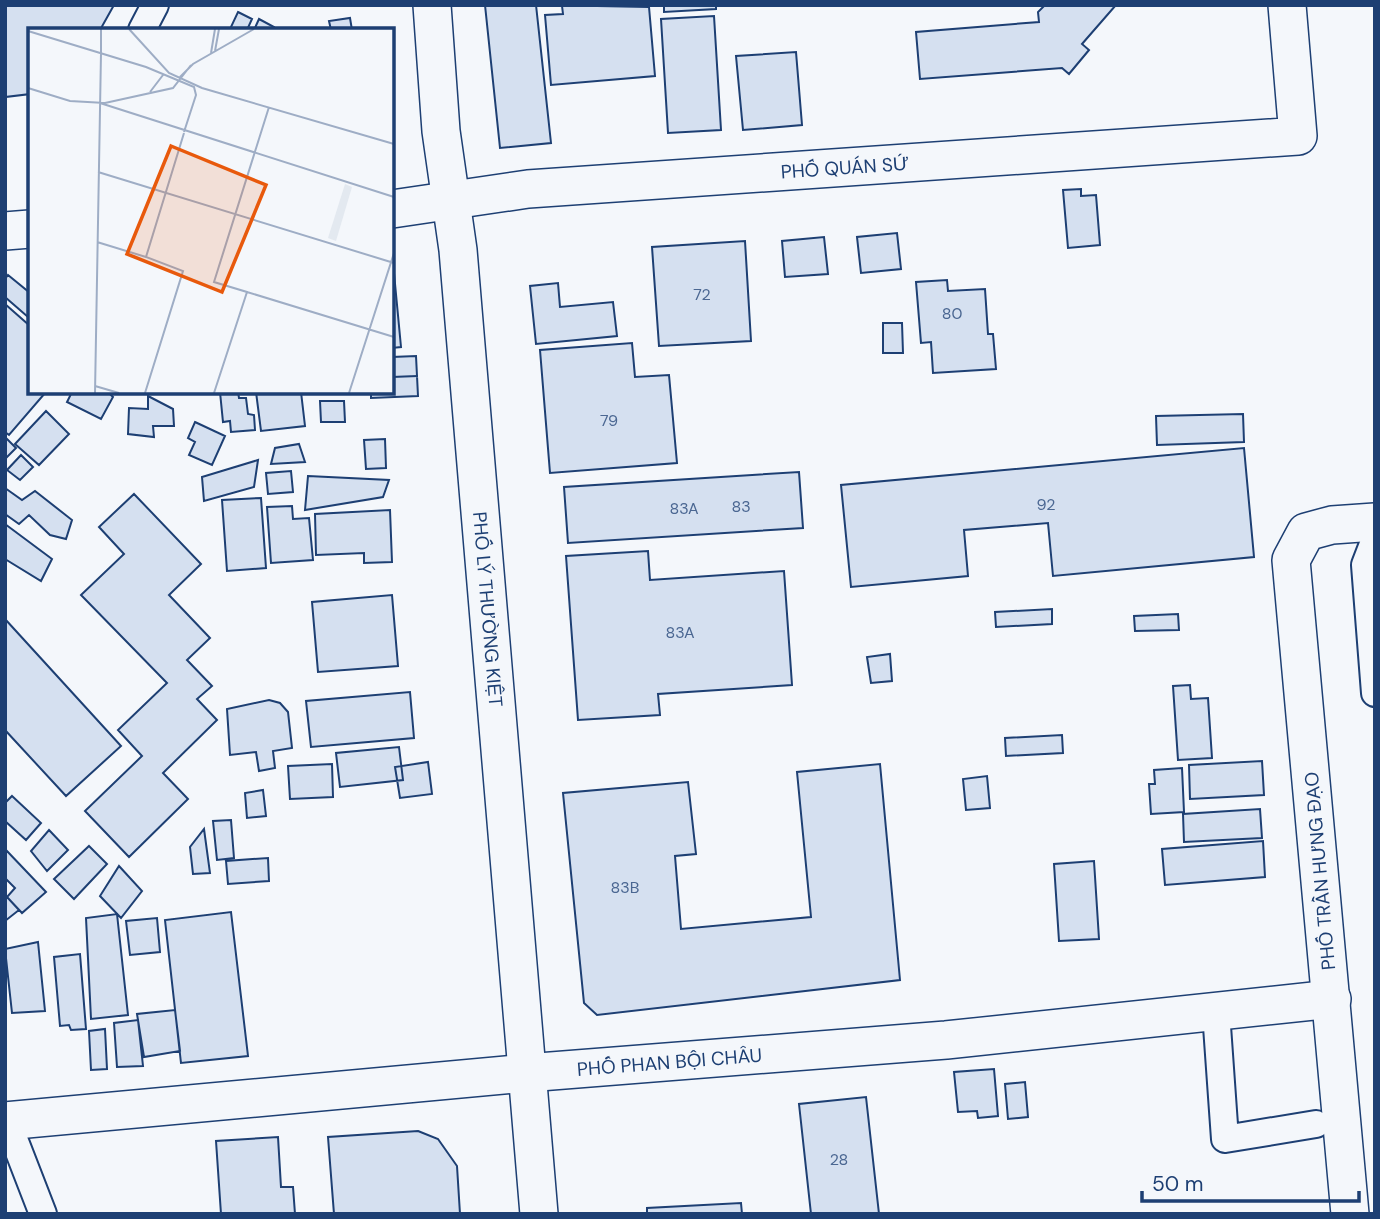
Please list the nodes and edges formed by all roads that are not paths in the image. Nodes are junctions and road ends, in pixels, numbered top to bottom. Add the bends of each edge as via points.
1 (155, 5) edge
2 (432, 5) edge
3 (1287, 5) edge
4 (143, 28) edge
5 (452, 201) junction
6 (394, 209) edge
7 (1375, 522) edge
8 (1375, 539) edge
9 (1375, 693) edge
10 (1332, 999) junction
11 (1216, 1012) junction
12 (526, 1073) junction
13 (6, 1121) edge
14 (1316, 1125) dead end
15 (43, 1214) edge
16 (539, 1214) edge
17 (1350, 1214) edge

1 - 4 street
2 - 5 street, PHỐ LÝ THƯỜNG KIỆT via 441,131
3 - 5 street, PHỐ QUÁN SỨ via 1298,136 528,189
5 - 6 street, PHỐ QUÁN SỨ
5 - 12 street, PHỐ LÝ THƯỜNG KIỆT
7 - 10 street, PHỐ TRẦN HƯNG ĐẠO via 1306,532 1291,560
8 - 9 street via 1365,565
10 - 11 street, PHỐ PHAN BỘI CHÂU
10 - 17 street, PHỐ TRẦN HƯNG ĐẠO
11 - 12 street, PHỐ PHAN BỘI CHÂU via 933,1041
11 - 14 street via 1225,1139
12 - 13 street, PHỐ PHAN BỘI CHÂU
12 - 16 street, PHỐ LÝ THƯỜNG KIỆT
13 - 15 street

